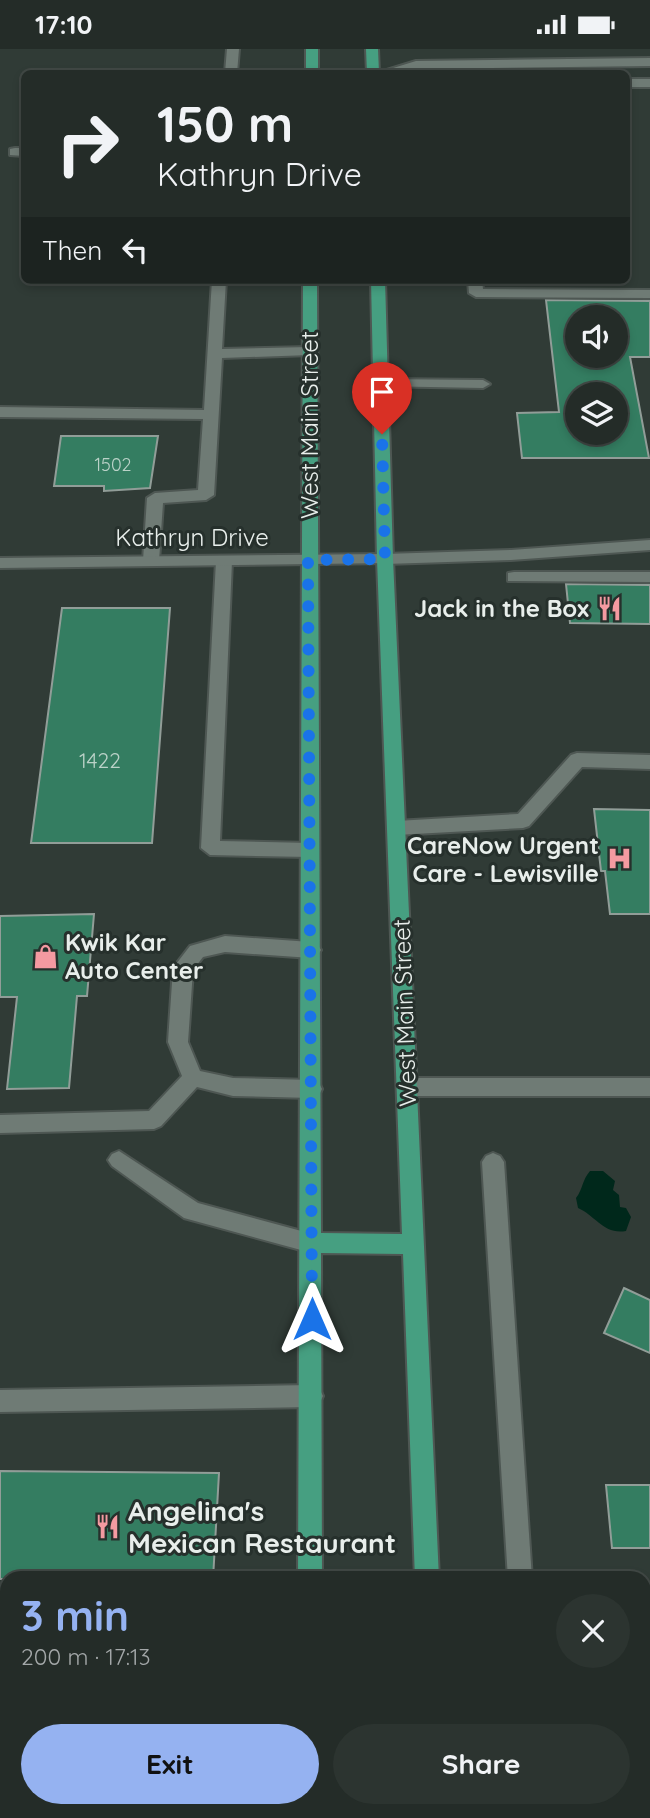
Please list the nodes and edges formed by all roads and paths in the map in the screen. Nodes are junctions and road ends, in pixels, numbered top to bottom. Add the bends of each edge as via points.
1 (233, 49) edge
2 (312, 49) edge
3 (372, 49) edge
4 (650, 62) edge
5 (557, 68) edge
6 (231, 70) edge
7 (312, 70) edge
8 (373, 70) edge
9 (395, 70) edge
10 (630, 83) edge
11 (650, 83) edge
12 (219, 284) edge
13 (310, 284) edge
14 (378, 284) edge
15 (475, 284) edge
16 (650, 294) edge
17 (310, 351) junction
18 (215, 354) junction
19 (381, 383) junction
20 (482, 384) dead end
21 (0, 412) edge
22 (210, 415) junction
23 (650, 545) edge
24 (385, 559) junction
25 (308, 560) junction
26 (151, 561) junction
27 (224, 561) junction
28 (0, 563) edge
29 (514, 577) dead end
30 (650, 577) edge
31 (650, 762) edge
32 (397, 828) junction
33 (310, 850) junction
34 (311, 950) junction
35 (193, 1078) junction
36 (407, 1087) junction
37 (650, 1087) edge
38 (312, 1089) junction
39 (0, 1124) edge
40 (119, 1160) dead end
41 (493, 1162) dead end
42 (312, 1243) junction
43 (414, 1244) junction
44 (311, 1396) junction
45 (0, 1401) edge
46 (310, 1571) edge
47 (427, 1571) edge
48 (519, 1571) edge

1 - 6 street
2 - 7 main road
3 - 8 main road
4 - 5 street
5 - 9 street via 416,65
10 - 11 street
12 - 18 street
13 - 17 main road, West Main Street
14 - 19 main road, West Main Street
15 - 16 street via 476,293
17 - 18 street
17 - 25 main road, West Main Street
18 - 22 street
19 - 20 street
19 - 24 main road, West Main Street
21 - 22 street
22 - 26 street via 206,495 155,498
23 - 24 street, Kathryn Drive
24 - 25 street, Kathryn Drive
24 - 32 main road, West Main Street
25 - 27 street, Kathryn Drive
25 - 33 main road, West Main Street
26 - 27 street, Kathryn Drive
26 - 28 street, Kathryn Drive
27 - 33 street via 211,848
29 - 30 lane
31 - 32 street via 576,760 523,821
32 - 36 main road, West Main Street
33 - 34 main road, West Main Street
34 - 35 street via 225,944 197,951 183,968 178,1042
34 - 38 main road, West Main Street
35 - 38 street via 233,1087
35 - 39 street via 154,1120
36 - 37 street
36 - 43 main road, West Main Street
38 - 42 main road, West Main Street
40 - 42 street via 192,1210
41 - 48 street
42 - 43 main road
42 - 44 main road, West Main Street
43 - 47 main road, West Main Street
44 - 45 street
44 - 46 main road, West Main Street

